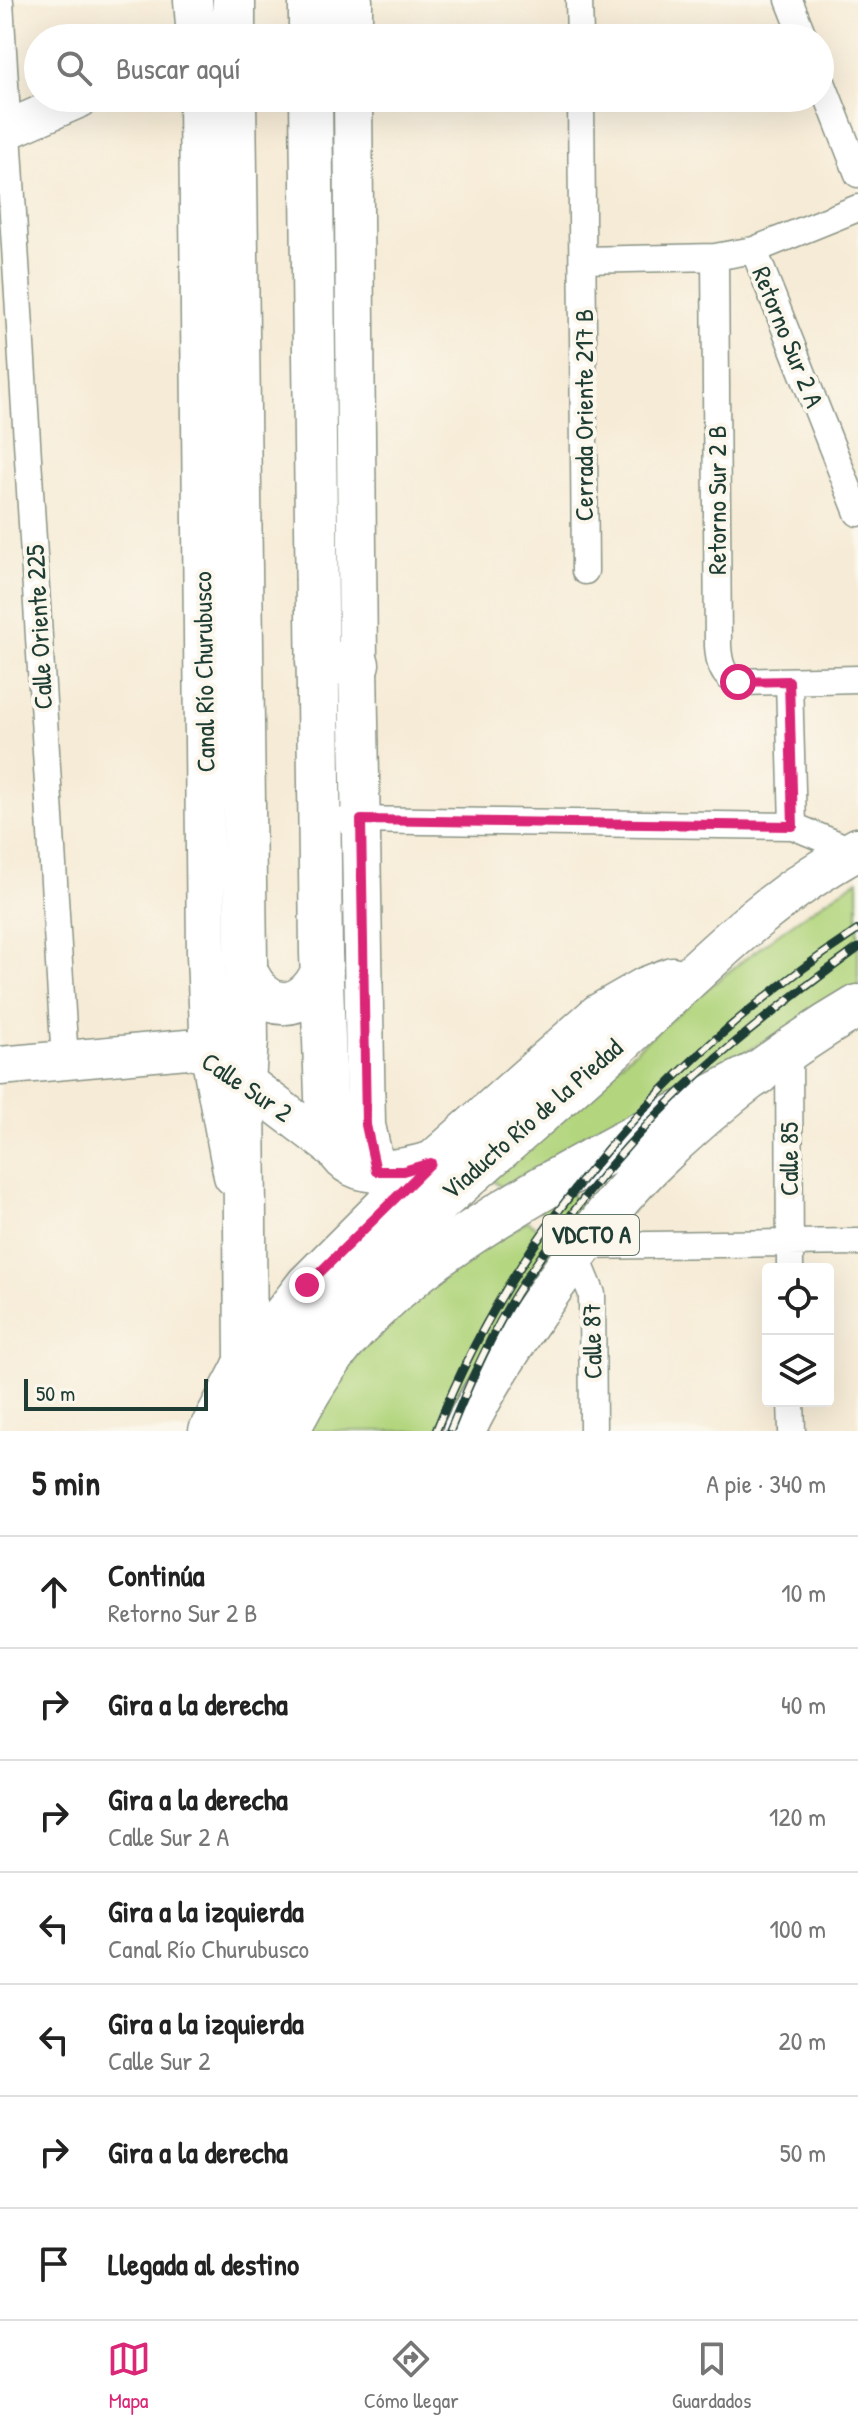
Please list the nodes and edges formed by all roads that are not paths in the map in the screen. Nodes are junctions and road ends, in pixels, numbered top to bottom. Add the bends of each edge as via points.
1 (193, 0) edge
2 (234, 0) edge
3 (353, 0) edge
4 (579, 0) edge
5 (789, 0) edge
6 (0, 2) edge
7 (195, 24) edge
8 (234, 24) edge
9 (353, 24) edge
10 (580, 24) edge
11 (798, 24) edge
12 (48, 112) edge
13 (198, 112) edge
14 (235, 112) edge
15 (311, 112) edge
16 (353, 112) edge
17 (581, 112) edge
18 (834, 112) edge
19 (4, 131) edge
20 (858, 174) edge
21 (858, 208) edge
22 (754, 250) junction
23 (715, 257) junction
24 (583, 260) junction
25 (858, 513) edge
26 (585, 571) dead end
27 (317, 662) junction
28 (358, 664) junction
29 (858, 679) edge
30 (789, 681) junction
31 (319, 819) junction
32 (361, 820) junction
33 (793, 826) junction
34 (856, 850) edge
35 (699, 967) junction
36 (246, 970) junction
37 (322, 972) junction
38 (858, 1006) edge
39 (210, 1055) junction
40 (65, 1061) junction
41 (773, 1061) junction
42 (0, 1066) edge
43 (244, 1081) junction
44 (338, 1152) junction
45 (431, 1163) junction
46 (376, 1171) junction
47 (245, 1242) junction
48 (858, 1242) edge
49 (578, 1250) junction
50 (790, 1256) edge
51 (246, 1365) junction
52 (791, 1407) edge
53 (190, 1431) edge
54 (211, 1431) edge
55 (250, 1431) edge
56 (287, 1431) edge
57 (464, 1431) edge
58 (593, 1431) edge
59 (792, 1431) edge

1 - 7 street
2 - 8 main road
3 - 9 street
4 - 10 street
5 - 11 street
6 - 19 street, Calle Oriente 225
12 - 19 street
13 - 39 street, Canal Río Churubusco
14 - 36 main road, Canal Río Churubusco
15 - 27 main road
16 - 28 street
17 - 24 street, Cerrada Oriente 217 B
18 - 20 street
19 - 40 street, Calle Oriente 225
21 - 22 street
22 - 23 street
22 - 25 street, Retorno Sur 2 A
23 - 24 street
23 - 30 street, Retorno Sur 2 B via 718,655 730,680
24 - 26 street, Cerrada Oriente 217 B
27 - 28 main road
27 - 31 main road
28 - 32 street
29 - 30 street
30 - 33 street
31 - 32 street
31 - 37 main road
32 - 33 street
32 - 46 street via 366,1125
33 - 34 street
34 - 35 main road, Viaducto Río de la Piedad via 768,909
35 - 45 main road via 646,988 599,1015
35 - 55 main road, Viaducto Río de la Piedad via 352,1284 293,1351
36 - 37 main road via 262,996 281,1003 308,995
36 - 43 main road, Canal Río Churubusco
37 - 44 main road via 327,1126
38 - 41 main road, VDCTO A
39 - 40 street, Calle Sur 2 via 187,1049
39 - 43 street, Calle Sur 2
39 - 47 street, Canal Río Churubusco
40 - 42 street, Calle Sur 2
41 - 49 main road, VDCTO A via 649,1167
41 - 50 street, Calle 85
41 - 56 highway via 480,1225 426,1263 352,1331 310,1386
43 - 44 street, Calle Sur 2
43 - 47 main road, Canal Río Churubusco
44 - 46 main road, Calle Sur 2
45 - 46 main road
45 - 51 main road via 307,1285
47 - 51 main road, Canal Río Churubusco
48 - 50 street
49 - 50 street
49 - 57 main road, VDCTO A via 510,1349
49 - 58 street, Calle 87 via 592,1294
51 - 53 main road
51 - 54 highway
52 - 59 street

